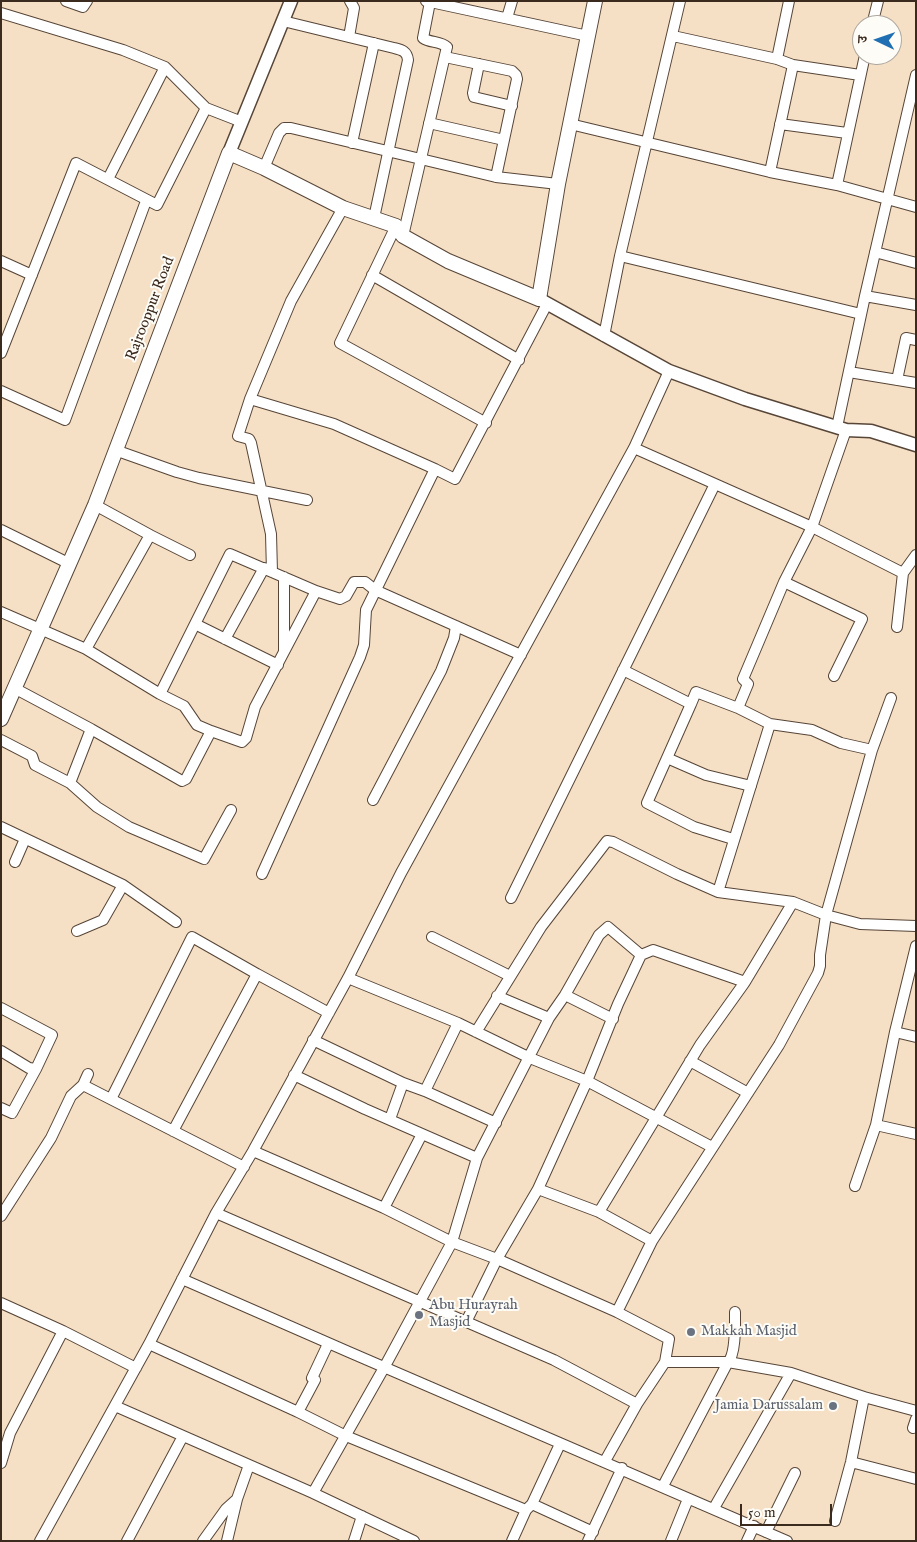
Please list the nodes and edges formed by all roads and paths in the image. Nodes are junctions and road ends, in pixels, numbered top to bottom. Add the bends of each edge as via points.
1 (66, 1) edge
2 (87, 1) edge
3 (291, 1) edge
4 (350, 1) edge
5 (512, 1) edge
6 (595, 1) edge
7 (680, 1) edge
8 (789, 1) edge
9 (878, 1) edge
10 (428, 2) edge
11 (1, 13) edge
12 (874, 15) edge
13 (507, 18) junction
14 (283, 21) junction
15 (588, 36) junction
16 (672, 36) junction
17 (349, 37) junction
18 (374, 43) junction
19 (445, 57) junction
20 (777, 59) junction
21 (479, 64) junction
22 (793, 65) junction
23 (862, 65) edge
24 (165, 67) junction
25 (860, 75) junction
26 (916, 75) edge
27 (512, 106) junction
28 (206, 108) junction
29 (242, 122) junction
30 (429, 123) junction
31 (570, 124) junction
32 (780, 124) junction
33 (847, 133) junction
34 (504, 140) junction
35 (646, 142) junction
36 (352, 143) junction
37 (389, 152) junction
38 (229, 153) junction
39 (421, 160) junction
40 (264, 168) junction
41 (770, 172) junction
42 (496, 177) junction
43 (108, 179) junction
44 (558, 184) junction
45 (837, 185) junction
46 (886, 200) junction
47 (146, 201) junction
48 (916, 207) edge
49 (343, 208) junction
50 (374, 218) junction
51 (399, 231) junction
52 (875, 252) junction
53 (620, 256) junction
54 (1, 262) edge
55 (916, 263) edge
56 (32, 275) junction
57 (372, 275) junction
58 (865, 296) junction
59 (543, 302) junction
60 (916, 305) edge
61 (861, 314) junction
62 (604, 336) junction
63 (916, 340) edge
64 (1, 353) edge
65 (518, 360) junction
66 (669, 371) junction
67 (849, 372) junction
68 (897, 380) junction
69 (916, 383) edge
70 (1, 392) edge
71 (250, 399) junction
72 (486, 423) junction
73 (842, 429) junction
74 (916, 445) edge
75 (634, 448) junction
76 (115, 450) junction
77 (435, 469) junction
78 (715, 484) junction
79 (262, 491) junction
80 (307, 500) dead end
81 (95, 505) junction
82 (812, 527) junction
83 (1, 530) edge
84 (150, 535) junction
85 (190, 555) dead end
86 (916, 555) edge
87 (68, 563) junction
88 (268, 570) junction
89 (903, 573) junction
90 (284, 577) junction
91 (784, 582) junction
92 (375, 590) junction
93 (316, 591) junction
94 (1, 612) edge
95 (195, 624) junction
96 (456, 626) junction
97 (897, 627) dead end
98 (42, 628) junction
99 (225, 639) junction
100 (86, 649) junction
101 (284, 653) junction
102 (521, 654) junction
103 (278, 665) junction
104 (623, 670) junction
105 (834, 676) dead end
106 (16, 689) junction
107 (160, 694) junction
108 (891, 698) dead end
109 (691, 704) junction
110 (738, 708) junction
111 (1, 719) edge
112 (770, 724) junction
113 (91, 728) junction
114 (211, 731) junction
115 (1, 740) edge
116 (872, 750) junction
117 (667, 758) junction
118 (70, 783) junction
119 (751, 786) junction
120 (373, 800) dead end
121 (231, 810) dead end
122 (1, 827) edge
123 (25, 839) junction
124 (733, 839) junction
125 (14, 862) dead end
126 (262, 874) dead end
127 (123, 885) junction
128 (718, 892) junction
129 (511, 898) dead end
130 (793, 902) junction
131 (826, 915) junction
132 (176, 922) dead end
133 (916, 926) edge
134 (77, 931) dead end
135 (432, 937) dead end
136 (916, 948) edge
137 (641, 955) junction
138 (257, 974) junction
139 (510, 976) junction
140 (348, 978) junction
141 (745, 982) junction
142 (565, 995) junction
143 (498, 996) junction
144 (1, 1008) edge
145 (329, 1014) junction
146 (549, 1018) junction
147 (613, 1019) junction
148 (458, 1023) junction
149 (476, 1032) junction
150 (895, 1032) junction
151 (916, 1037) edge
152 (313, 1040) junction
153 (1, 1051) edge
154 (530, 1058) junction
155 (690, 1062) junction
156 (36, 1069) junction
157 (88, 1074) dead end
158 (294, 1075) junction
159 (587, 1081) junction
160 (403, 1083) junction
161 (83, 1085) junction
162 (425, 1091) junction
163 (748, 1093) junction
164 (111, 1099) junction
165 (1, 1108) edge
166 (390, 1119) junction
167 (656, 1119) junction
168 (496, 1123) junction
169 (876, 1125) junction
170 (173, 1131) junction
171 (422, 1134) junction
172 (916, 1134) edge
173 (712, 1147) junction
174 (253, 1151) junction
175 (477, 1158) junction
176 (244, 1167) junction
177 (855, 1186) dead end
178 (538, 1188) junction
179 (384, 1208) junction
180 (599, 1212) junction
181 (216, 1213) junction
182 (1, 1216) edge
183 (652, 1241) junction
184 (452, 1242) junction
185 (497, 1259) junction
186 (182, 1279) junction
187 (421, 1302) junction
188 (1, 1303) edge
189 (617, 1312) junction
190 (735, 1312) dead end
191 (466, 1322) junction
192 (63, 1331) junction
193 (149, 1344) junction
194 (328, 1344) junction
195 (665, 1362) junction
196 (728, 1362) junction
197 (136, 1368) junction
198 (384, 1368) junction
199 (791, 1373) junction
200 (864, 1397) junction
201 (637, 1404) junction
202 (115, 1406) junction
203 (916, 1411) edge
204 (298, 1412) junction
205 (183, 1436) junction
206 (346, 1436) junction
207 (560, 1444) junction
208 (605, 1461) junction
209 (850, 1462) junction
210 (1, 1463) edge
211 (249, 1465) junction
212 (622, 1468) junction
213 (794, 1473) dead end
214 (916, 1479) edge
215 (663, 1486) junction
216 (313, 1493) junction
217 (237, 1499) junction
218 (688, 1499) junction
219 (529, 1507) junction
220 (714, 1508) junction
221 (362, 1516) junction
222 (835, 1521) dead end
223 (754, 1526) junction
224 (766, 1532) junction
225 (590, 1537) edge
226 (230, 1539) edge
227 (40, 1541) edge
228 (127, 1541) edge
229 (203, 1541) edge
230 (354, 1541) edge
231 (414, 1541) edge
232 (512, 1541) edge
233 (671, 1541) edge
234 (747, 1541) edge
235 (787, 1541) edge

1 - 2 street via 83,7
3 - 14 street, Rajrooppur Road
4 - 17 street via 354,8
5 - 13 street
6 - 15 main road
7 - 16 street
8 - 20 street
9 - 12 street
10 - 13 street
10 - 19 street via 423,38 444,44
11 - 24 street via 123,50
13 - 15 street
14 - 17 street
14 - 29 street, Rajrooppur Road
15 - 31 main road
16 - 20 street
16 - 35 street
17 - 18 street
18 - 36 street
18 - 37 street via 403,51 408,60
19 - 21 street
19 - 30 street
20 - 22 street
21 - 27 street via 512,71 516,75
21 - 27 street via 474,97
22 - 25 street
22 - 32 street
23 - 25 street
24 - 28 street
24 - 43 street
25 - 33 street
26 - 46 street
27 - 34 street
28 - 29 street
28 - 47 street via 157,205
29 - 38 street, Rajrooppur Road
30 - 34 street
30 - 39 street
31 - 35 street
31 - 44 main road
32 - 33 street
32 - 41 street
33 - 45 street
34 - 42 street
35 - 41 street
35 - 53 street
36 - 37 street
36 - 40 street via 284,128
37 - 39 street
37 - 50 street
38 - 40 main road
38 - 76 main road, Rajrooppur Road
39 - 42 street
39 - 51 street
40 - 49 main road
41 - 45 street
42 - 44 street
43 - 47 street
43 - 56 street via 76,162
44 - 59 main road
45 - 46 street
46 - 48 street
46 - 52 street
47 - 70 street via 65,420
49 - 50 main road
49 - 71 street via 291,301
50 - 51 main road
51 - 57 street
51 - 59 main road via 448,261
52 - 55 street
52 - 58 street
53 - 61 street
53 - 62 street
54 - 56 street
56 - 64 street
57 - 65 street
57 - 72 street via 340,343
58 - 60 street
58 - 61 street
59 - 62 street
59 - 65 street
61 - 67 street
62 - 66 street
63 - 68 street via 906,338
65 - 72 street
66 - 73 street
66 - 75 street
67 - 68 street
67 - 73 street
68 - 69 street
71 - 77 street via 334,424
71 - 79 street via 238,436 249,439 251,443
72 - 77 street via 455,479
73 - 74 street via 871,431
73 - 82 street
75 - 78 street
75 - 102 street
76 - 79 street via 177,472
76 - 81 main road, Rajrooppur Road
77 - 92 street
78 - 82 street
78 - 104 street
79 - 80 street
79 - 88 street via 272,534
81 - 84 street
81 - 87 main road, Rajrooppur Road
82 - 89 street
82 - 91 street
83 - 87 street
84 - 85 street
84 - 100 street
86 - 89 street
87 - 98 main road, Rajrooppur Road
88 - 90 street
88 - 95 street via 230,554
88 - 99 street
89 - 97 street
90 - 93 street
90 - 101 street
91 - 105 street via 862,619
91 - 110 street via 743,679 748,684
92 - 93 street via 365,582 354,582 346,596 340,599
92 - 96 street
92 - 126 street via 366,610 360,657
93 - 101 street
94 - 98 street
95 - 99 street
95 - 107 street
96 - 102 street
96 - 120 street via 441,671
98 - 100 street
98 - 106 main road, Rajrooppur Road
99 - 103 street
100 - 107 street
101 - 103 street
102 - 140 street via 401,873
103 - 114 street via 255,707 242,742
104 - 109 street
104 - 129 street
106 - 111 main road, Rajrooppur Road
106 - 113 street
107 - 114 street via 184,706 197,725
108 - 116 street
109 - 110 street via 696,692
109 - 117 street
110 - 112 street
112 - 116 street via 812,730 841,743
112 - 119 street
113 - 114 street via 182,781
113 - 118 street
115 - 118 street via 32,756 35,765
116 - 131 street
117 - 119 street via 706,775
117 - 124 street via 647,803 694,827
118 - 121 street via 97,807 128,827 204,859
119 - 124 street
122 - 123 street
123 - 125 street
123 - 127 street
124 - 128 street
127 - 132 street
127 - 134 street via 103,920
128 - 130 street
128 - 139 street via 606,841 541,927
130 - 131 street
130 - 141 street
131 - 133 street via 860,924
131 - 163 street via 818,973 779,1045
135 - 139 street
136 - 150 street
137 - 141 street via 652,950
137 - 142 street via 608,927 598,935
137 - 147 street
138 - 145 street
138 - 164 street via 192,937
138 - 170 street
139 - 143 street
140 - 145 street
140 - 148 street
141 - 155 street
142 - 146 street
142 - 147 street
143 - 146 street
143 - 149 street
144 - 156 street via 52,1035
145 - 152 street
146 - 154 street
147 - 159 street
148 - 149 street
148 - 162 street
149 - 154 street
150 - 151 street
150 - 169 street
152 - 158 street
152 - 160 street
153 - 156 street
154 - 159 street
154 - 168 street
155 - 163 street
155 - 167 street
156 - 165 street via 12,1113
157 - 161 street
158 - 166 street
158 - 174 street
159 - 167 street
159 - 178 street
160 - 162 street
160 - 166 street
161 - 164 street
161 - 182 street via 71,1096 51,1138
162 - 168 street
163 - 173 street
164 - 170 street
166 - 171 street
167 - 173 street
167 - 180 street
168 - 175 street
169 - 172 street
169 - 177 street
170 - 176 street
171 - 175 street
171 - 179 street
173 - 183 street
174 - 176 street
174 - 179 street
175 - 184 street
176 - 181 street
178 - 180 street
178 - 185 street
179 - 184 street
180 - 183 street
181 - 186 street
181 - 187 street
183 - 189 street
184 - 185 street
184 - 187 street
185 - 189 street
185 - 191 street
186 - 193 street
186 - 194 street
187 - 191 street
187 - 198 street
188 - 192 street
189 - 195 street via 670,1339
190 - 196 street via 735,1332
191 - 201 street via 554,1360
192 - 197 street
192 - 210 street via 10,1433
193 - 197 street
193 - 204 street
194 - 198 street
194 - 204 street via 312,1378 315,1380
195 - 196 street
195 - 201 street
196 - 199 street
196 - 215 street
197 - 202 street
198 - 206 street
198 - 207 street
199 - 200 street
199 - 220 street
200 - 203 street
200 - 209 street
201 - 208 street
202 - 205 street
202 - 227 street
204 - 206 street
205 - 211 street
205 - 228 street
206 - 216 street
206 - 219 street
207 - 208 street
207 - 219 street
208 - 212 street
209 - 214 street
209 - 222 street
211 - 216 street
211 - 217 street
212 - 215 street
212 - 225 street
213 - 224 street
215 - 218 street
216 - 221 street
217 - 226 street
217 - 229 street
218 - 220 street
218 - 233 street
219 - 225 street
219 - 232 street
220 - 223 street
221 - 230 street
221 - 231 street
223 - 224 street
223 - 234 street
224 - 235 street

